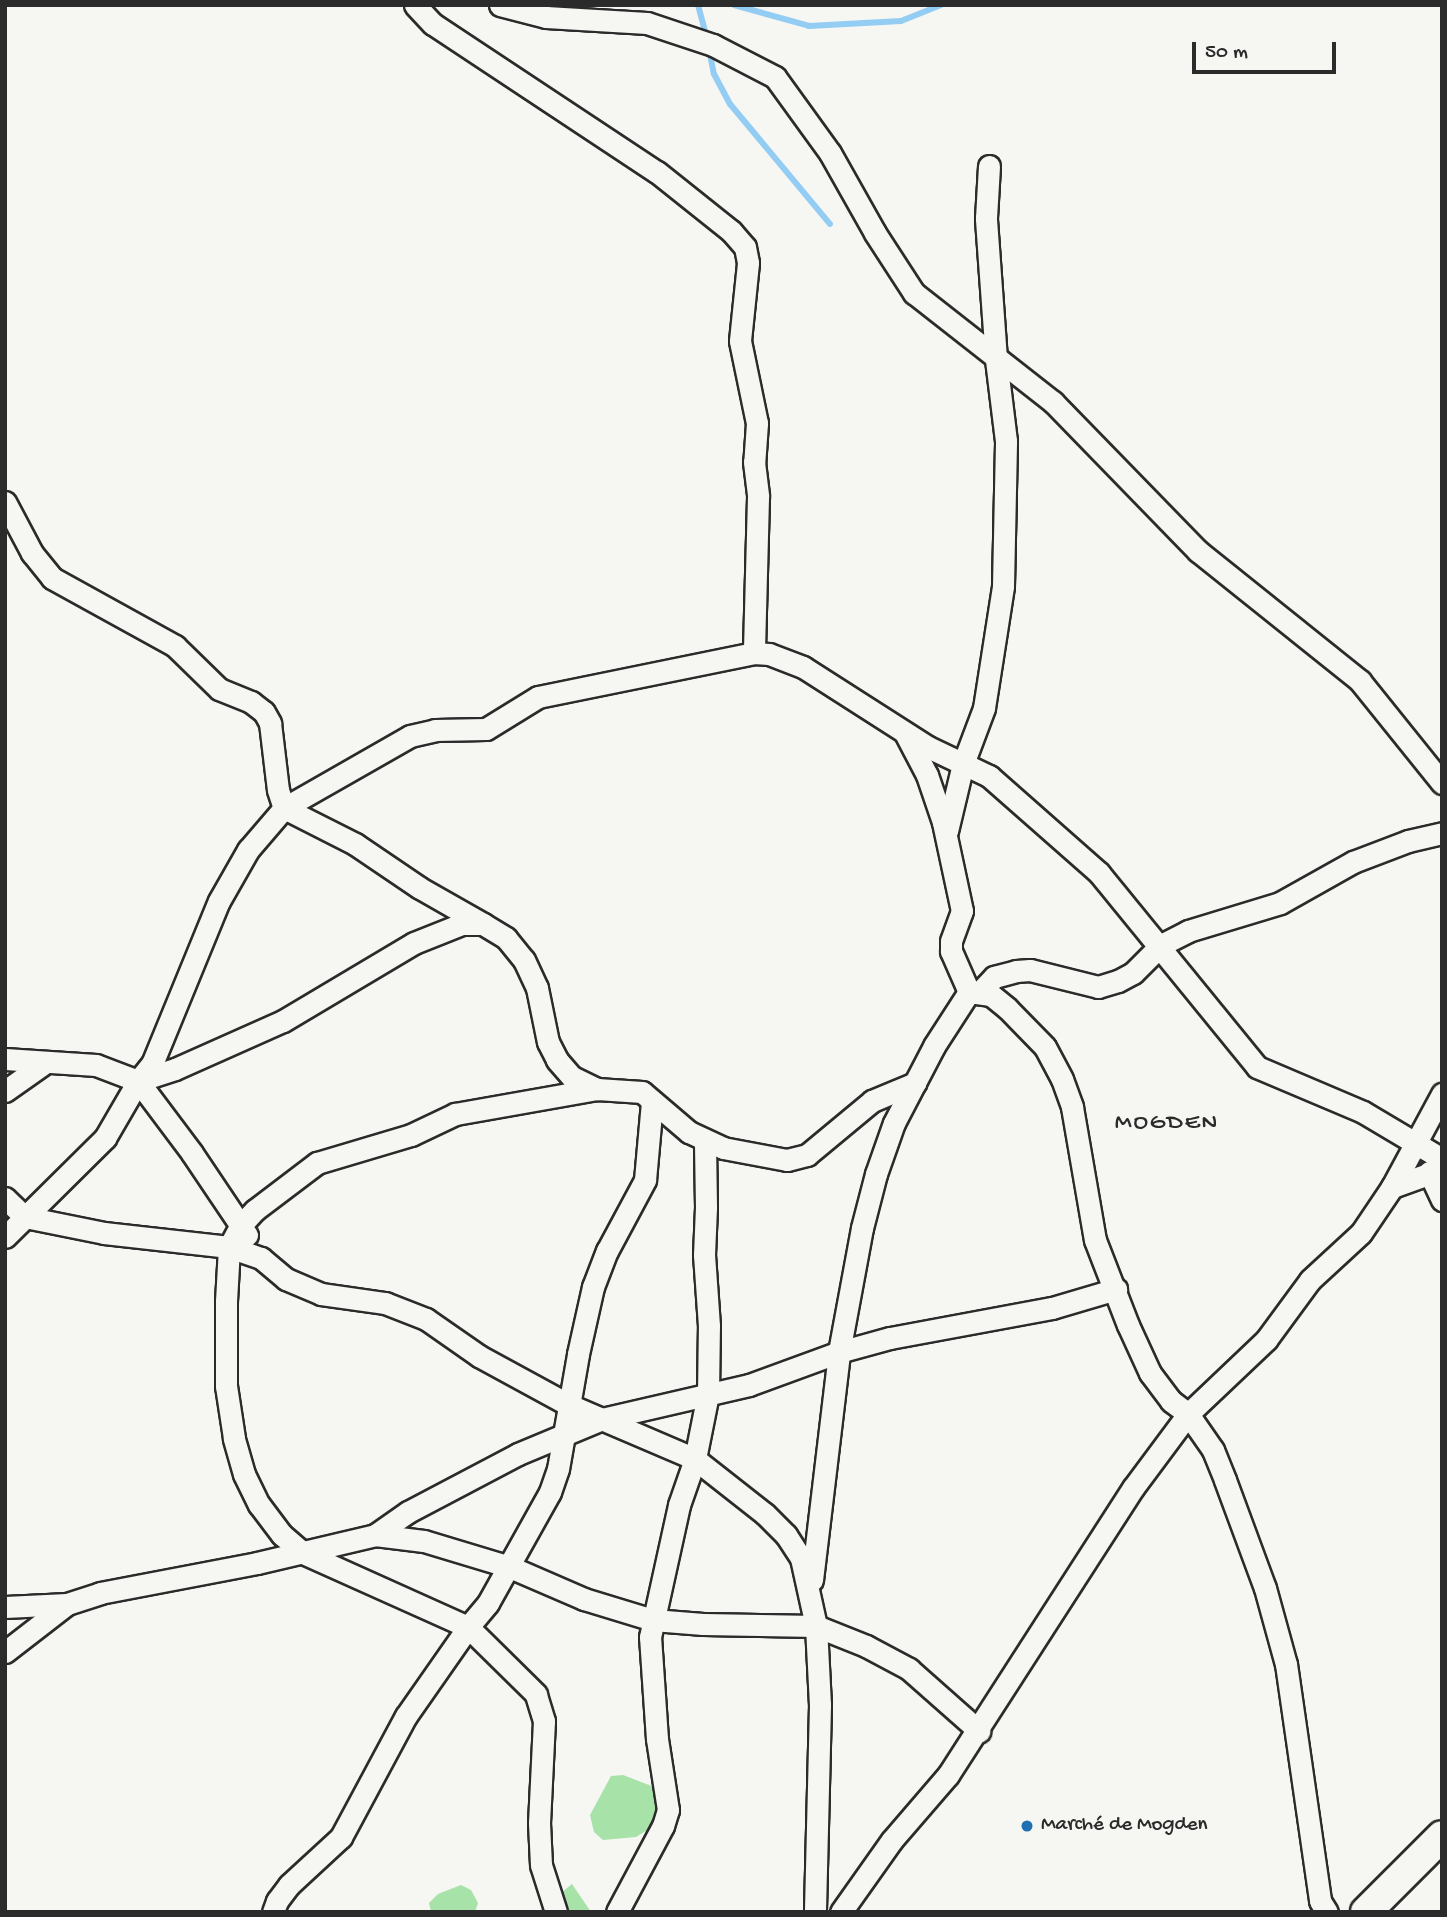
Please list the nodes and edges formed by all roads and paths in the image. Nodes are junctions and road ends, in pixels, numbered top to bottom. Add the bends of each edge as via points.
1 (415, 5) edge
2 (500, 5) edge
3 (989, 166) dead end
4 (996, 359) junction
5 (5, 502) edge
6 (754, 653) junction
7 (904, 732) junction
8 (963, 764) junction
9 (1442, 783) edge
10 (284, 808) junction
11 (1442, 832) edge
12 (946, 835) junction
13 (483, 925) junction
14 (1161, 945) junction
15 (975, 992) junction
16 (5, 1059) edge
17 (46, 1062) junction
18 (138, 1081) junction
19 (915, 1083) junction
20 (597, 1089) junction
21 (5, 1091) edge
22 (1442, 1094) edge
23 (652, 1101) junction
24 (705, 1140) junction
25 (1414, 1141) junction
26 (1438, 1166) edge
27 (1392, 1187) junction
28 (5, 1198) edge
29 (1442, 1200) edge
30 (25, 1217) junction
31 (240, 1226) junction
32 (5, 1237) edge
33 (229, 1247) junction
34 (261, 1258) junction
35 (1116, 1289) junction
36 (839, 1352) junction
37 (708, 1394) junction
38 (569, 1405) junction
39 (1188, 1414) junction
40 (602, 1419) junction
41 (565, 1433) junction
42 (695, 1460) junction
43 (375, 1535) junction
44 (303, 1553) junction
45 (510, 1567) junction
46 (811, 1594) junction
47 (66, 1604) junction
48 (5, 1607) edge
49 (653, 1620) junction
50 (816, 1626) junction
51 (468, 1627) junction
52 (5, 1652) edge
53 (979, 1731) junction
54 (1442, 1836) edge
55 (273, 1912) edge
56 (556, 1912) edge
57 (617, 1912) edge
58 (815, 1912) edge
59 (841, 1912) edge
60 (1327, 1912) edge
61 (1366, 1912) edge

1 - 6 street via 433,24 657,172 745,247 748,263 740,341 757,423
2 - 4 street via 546,17 648,23 713,45 775,77 830,153 914,293
3 - 4 street via 986,218
4 - 8 street via 1006,441 1003,586 984,708
4 - 9 street via 1053,402 1198,551 1360,681
5 - 10 street via 32,553 52,578 176,646 219,689 264,712 270,723
6 - 7 street via 803,667
6 - 10 street via 538,697 486,729 435,730 410,736
7 - 8 street
7 - 12 street via 927,775
8 - 12 street
8 - 14 street via 989,776 1033,812 1099,873
10 - 13 street via 355,844
10 - 18 street via 248,850 219,901 152,1064
11 - 14 street via 1353,862 1280,903 1188,931
12 - 15 street via 962,911 951,951
13 - 18 street via 463,924 432,934 284,1020
13 - 20 street via 506,938 524,960 557,1060 572,1076
14 - 15 street via 1133,973 1098,987 1030,970 1002,973
14 - 25 street via 1257,1067 1363,1112
15 - 19 street via 933,1046
15 - 35 street via 1007,1007 1045,1047 1062,1079 1072,1107 1095,1240
16 - 17 street
17 - 18 street via 96,1065
17 - 21 street
18 - 30 street via 105,1138
18 - 31 street
19 - 24 street via 872,1101 807,1155 787,1160 723,1148
19 - 36 street via 894,1123 876,1174
20 - 23 street via 642,1092
20 - 31 street via 455,1114 411,1135 317,1163
22 - 25 street
23 - 24 street
23 - 38 street via 645,1180 593,1287
24 - 37 street
25 - 26 street
25 - 27 street
26 - 27 street
26 - 29 street
27 - 39 street via 1361,1233 1310,1280 1266,1340
28 - 30 street
30 - 32 street
30 - 33 street via 104,1233
31 - 33 street
31 - 34 street
33 - 34 street
33 - 44 street via 226,1386 234,1438 259,1505
34 - 38 street via 286,1279 321,1294 385,1303 426,1320 479,1356
35 - 36 street via 1052,1308
35 - 39 street via 1150,1373 1171,1401
36 - 37 street via 749,1385
36 - 46 street
37 - 40 street
37 - 42 street
38 - 40 street
38 - 41 street
39 - 53 street via 1133,1488
39 - 60 street via 1226,1479 1265,1588 1286,1664 1320,1901
40 - 41 street
40 - 42 street
41 - 43 street via 408,1512
41 - 45 street via 550,1492
42 - 46 street via 735,1488 786,1535 801,1558
42 - 49 street via 679,1505
43 - 44 street
43 - 45 street via 424,1541
44 - 47 street via 100,1593
44 - 51 street
45 - 49 street via 584,1599
45 - 51 street
46 - 50 street
47 - 48 street
47 - 52 street
49 - 50 street
49 - 57 street via 650,1654 668,1810
50 - 53 street via 909,1669
50 - 58 street via 820,1705
51 - 55 street via 406,1716 341,1837 289,1885
51 - 56 street via 536,1694 544,1721 541,1865
53 - 59 street
54 - 61 street

